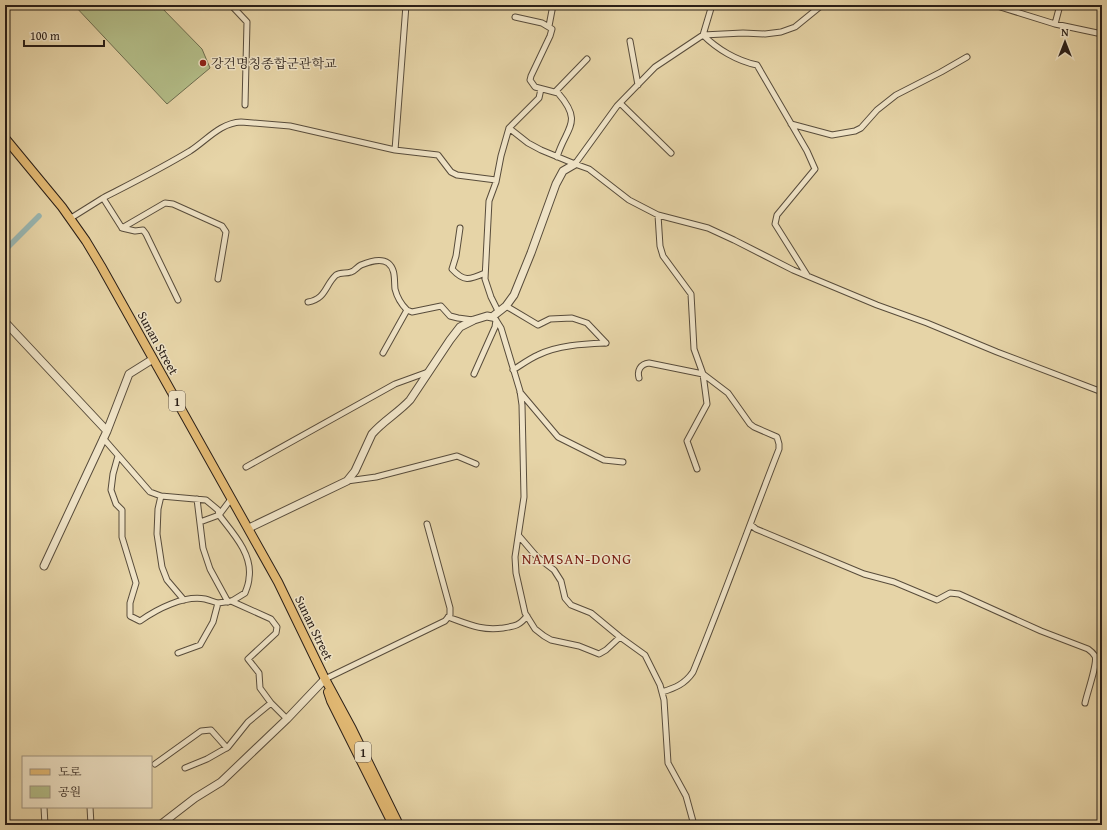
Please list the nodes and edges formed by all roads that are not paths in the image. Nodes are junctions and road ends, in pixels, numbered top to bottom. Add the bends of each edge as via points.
1 (231, 5) edge
2 (406, 5) edge
3 (553, 5) edge
4 (712, 5) edge
5 (822, 5) edge
6 (994, 5) edge
7 (1060, 5) edge
8 (515, 17) dead end
9 (1056, 24) junction
10 (549, 26) junction
11 (1102, 34) edge
12 (703, 35) junction
13 (630, 40) dead end
14 (967, 57) dead end
15 (587, 59) dead end
16 (638, 85) junction
17 (541, 89) junction
18 (555, 92) junction
19 (620, 103) junction
20 (245, 104) dead end
21 (791, 124) junction
22 (509, 128) junction
23 (5, 138) edge
24 (395, 150) junction
25 (671, 153) dead end
26 (557, 157) junction
27 (575, 164) junction
28 (496, 180) junction
29 (103, 198) junction
30 (658, 215) junction
31 (71, 218) junction
32 (122, 228) junction
33 (460, 228) dead end
34 (485, 273) junction
35 (808, 276) junction
36 (218, 279) dead end
37 (178, 300) dead end
38 (308, 302) dead end
39 (506, 306) junction
40 (407, 310) junction
41 (498, 311) junction
42 (494, 318) junction
43 (474, 320) junction
44 (5, 322) edge
45 (383, 353) dead end
46 (153, 359) junction
47 (513, 370) junction
48 (428, 372) junction
49 (474, 374) dead end
50 (703, 374) junction
51 (639, 378) dead end
52 (520, 391) junction
53 (1102, 392) edge
54 (107, 431) junction
55 (102, 438) junction
56 (118, 456) junction
57 (623, 462) dead end
58 (476, 464) dead end
59 (246, 467) dead end
60 (697, 469) dead end
61 (347, 481) junction
62 (161, 496) junction
63 (197, 499) junction
64 (231, 499) junction
65 (220, 515) junction
66 (200, 522) junction
67 (427, 524) dead end
68 (751, 525) junction
69 (249, 528) junction
70 (519, 536) junction
71 (44, 566) dead end
72 (184, 600) junction
73 (229, 602) junction
74 (218, 603) junction
75 (527, 616) junction
76 (448, 617) junction
77 (620, 637) junction
78 (178, 653) dead end
79 (325, 679) junction
80 (662, 692) junction
81 (271, 702) junction
82 (1085, 703) dead end
83 (287, 719) junction
84 (227, 748) junction
85 (155, 764) dead end
86 (186, 768) dead end
87 (44, 808) edge
88 (90, 808) edge
89 (45, 825) edge
90 (91, 825) edge
91 (160, 825) edge
92 (393, 825) edge
93 (399, 825) edge
94 (694, 825) edge

1 - 20 street via 247,22
2 - 24 street
3 - 10 street
4 - 12 street
5 - 12 street via 795,26 781,32
6 - 9 street
7 - 9 street
8 - 10 street
9 - 11 street
10 - 17 street via 552,29 550,36 530,80
12 - 16 street via 655,67
12 - 21 street via 714,46 746,63 757,65
13 - 16 street
14 - 21 street via 896,95 855,131 832,136
15 - 18 street
16 - 19 street
17 - 18 street
17 - 22 street via 539,98
18 - 26 street via 570,110 572,124
19 - 25 street
19 - 27 street
21 - 35 street via 815,169 777,215 775,224
22 - 26 street via 528,143
22 - 28 street
23 - 31 main road, Sunan Street / 1
24 - 28 street via 438,155 457,176
24 - 29 street via 290,126 234,122 221,128 191,150
26 - 27 street
27 - 30 street via 589,169 629,200
27 - 39 street via 563,171 556,184 519,283
28 - 34 street via 489,201
29 - 31 street
29 - 32 street
30 - 35 street via 708,228
30 - 50 street via 663,256 690,294 694,349
31 - 46 main road, Sunan Street / 1
32 - 36 street via 165,203 173,204 222,226 226,232
32 - 37 street via 143,230
33 - 34 street via 452,269 464,279
34 - 41 street via 491,297
35 - 53 street
38 - 40 street via 319,298 339,274 351,272 360,265 382,261 388,263 394,272 397,295
39 - 41 street
39 - 47 street via 538,325 550,319 572,318 587,323 606,343 555,349
40 - 43 street via 412,312 441,306 450,316
40 - 45 street
41 - 42 street
42 - 43 street via 487,316
42 - 47 street via 501,328
42 - 49 street via 495,327
43 - 48 street via 460,327
44 - 54 street
46 - 54 street via 129,374
46 - 64 main road, Sunan Street / 1
47 - 52 street
48 - 59 street via 395,384
48 - 61 street via 406,404 372,434 355,471
50 - 51 street via 646,363 640,368
50 - 60 street via 707,404 687,441
50 - 68 street via 723,388 754,427 779,440 779,449
52 - 57 street via 558,437 604,460
52 - 70 street via 525,491
54 - 55 street
55 - 56 street
55 - 71 street
56 - 62 street via 150,492
56 - 72 street via 111,490 116,504 122,510 122,537 136,583 130,603 130,616 140,620 155,610
58 - 61 street via 457,456 376,477
61 - 69 street
62 - 63 street
62 - 72 street via 157,534 162,567 166,580
63 - 65 street via 206,500
63 - 66 street
64 - 65 street
64 - 69 main road, Sunan Street / 1
65 - 66 street
65 - 73 street via 241,544 249,564 250,577 245,593
66 - 73 street via 203,548 210,569
67 - 76 street via 450,608
68 - 80 street via 693,672 680,685
68 - 82 street via 864,574 894,582 937,600 950,593 959,594 1088,650 1095,656 1096,665
69 - 79 main road, Sunan Street / 1
70 - 75 street via 515,564
70 - 77 street via 537,557 554,570 570,605 592,613
72 - 74 street via 204,599
73 - 74 street
73 - 81 street via 271,619 277,628 276,633 248,659 259,673 260,688
74 - 78 street via 213,622 200,645
75 - 76 street via 517,626 492,629 481,629
75 - 77 street via 535,629 551,640 579,646 599,654
76 - 79 street
77 - 80 street via 645,655
79 - 83 street
79 - 92 main road, Sunan Street / 1 via 331,701
79 - 93 main road, Sunan Street / 1
80 - 94 street via 666,711 668,763 686,796
81 - 83 street
81 - 84 street via 248,722
83 - 91 street via 221,782
84 - 85 street via 211,730 201,731
84 - 86 street
87 - 89 street
88 - 90 street

